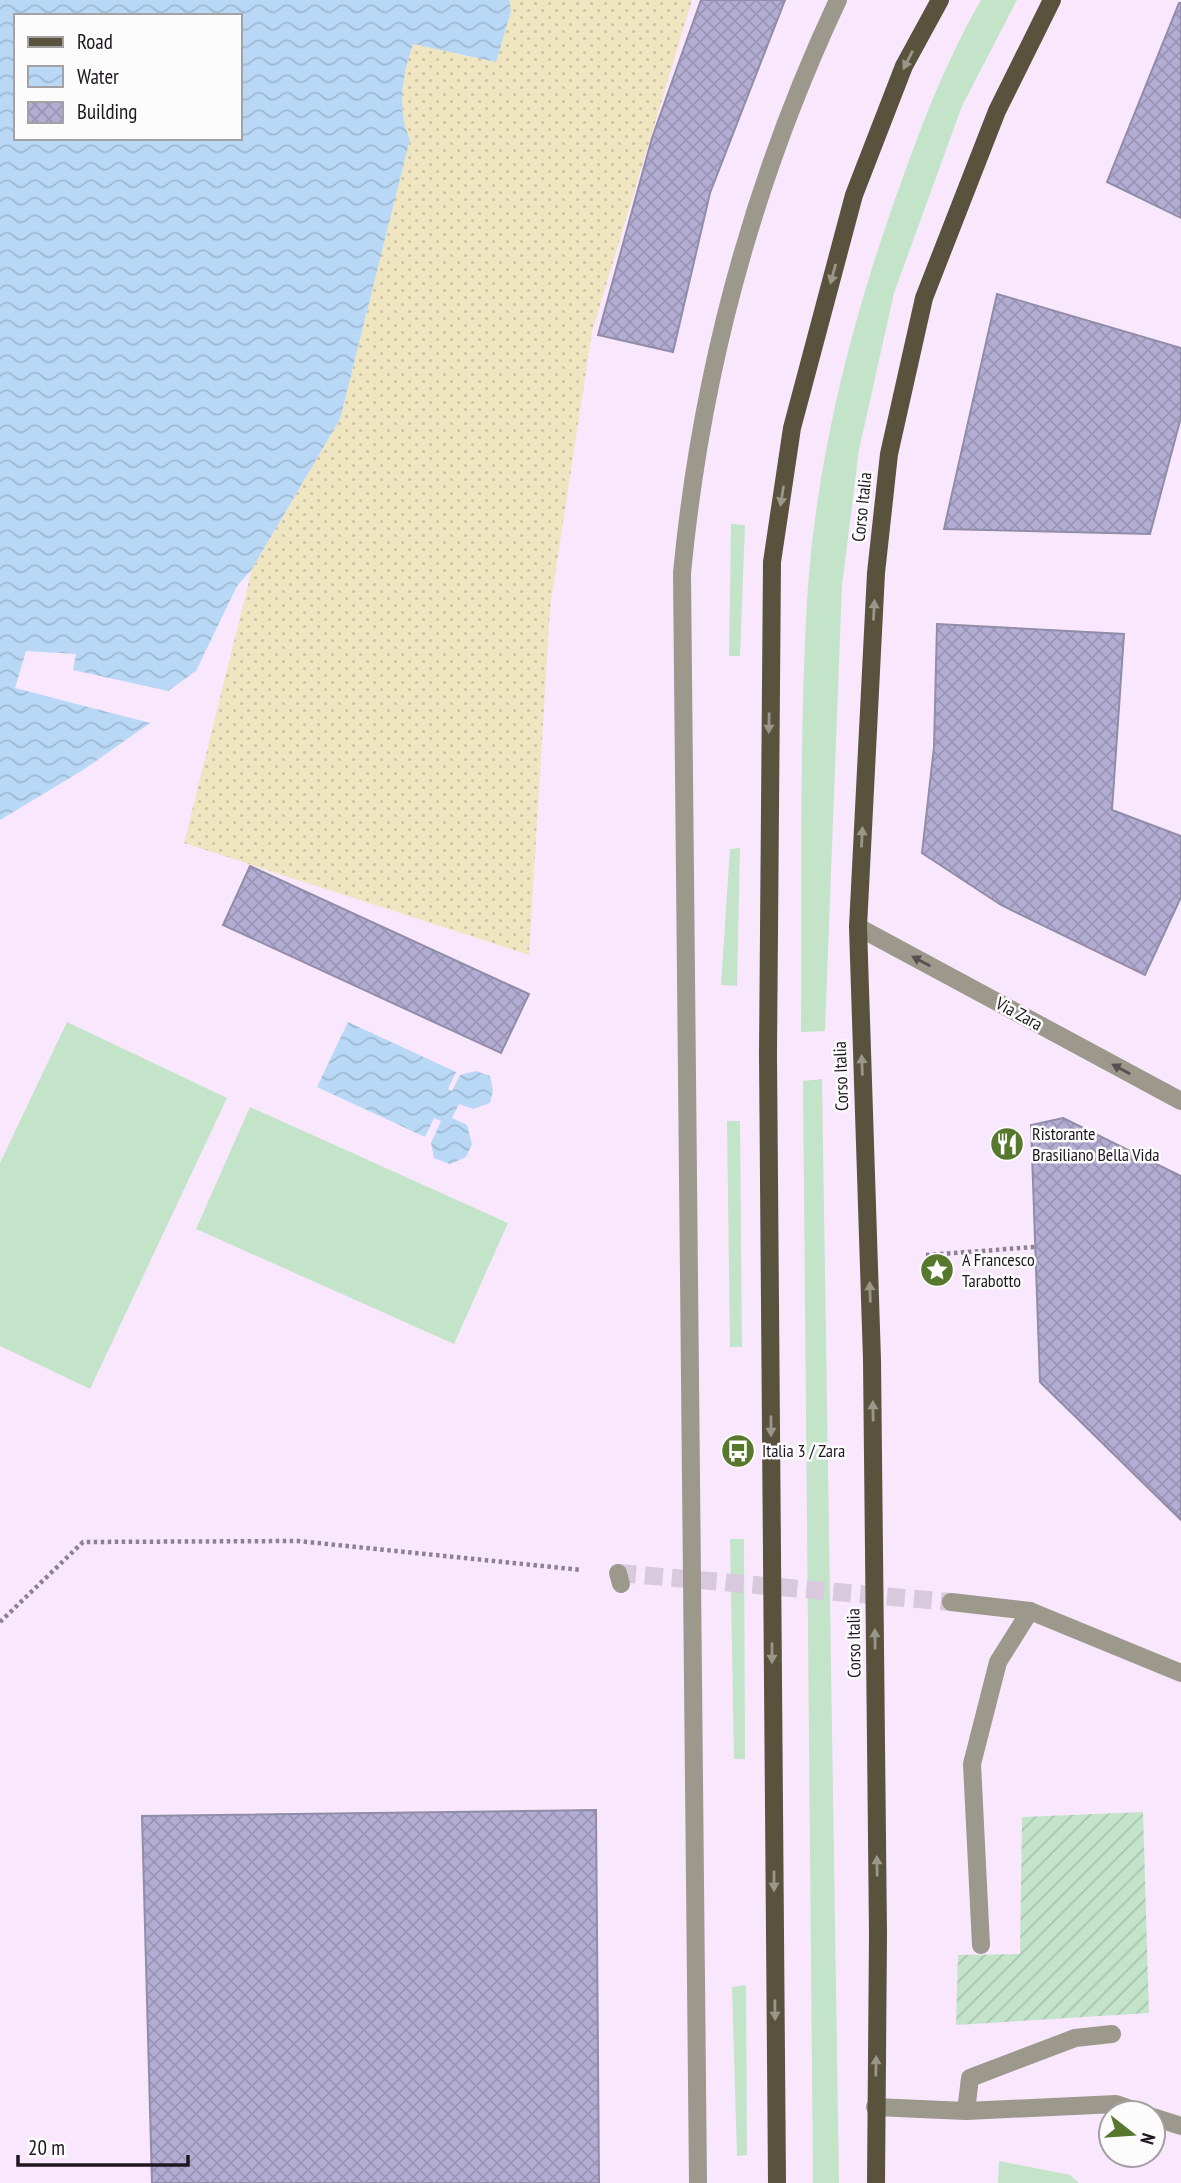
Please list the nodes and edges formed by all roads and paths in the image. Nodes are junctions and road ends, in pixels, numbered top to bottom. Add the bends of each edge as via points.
1 (838, 0) edge
2 (940, 0) edge
3 (1052, 0) edge
4 (858, 927) junction
5 (1181, 1101) edge
6 (1035, 1247) dead end
7 (926, 1255) dead end
8 (619, 1579) tunnel mouth
9 (951, 1602) tunnel mouth
10 (1030, 1611) junction
11 (0, 1622) edge
12 (1181, 1673) edge
13 (981, 1945) dead end
14 (1112, 2034) dead end
15 (1097, 2105) edge
16 (875, 2107) junction
17 (966, 2111) junction
18 (698, 2183) edge
19 (777, 2183) edge
20 (876, 2183) edge

1 - 18 street via 747,233 713,366 689,502 682,573
2 -> 19 main road via 904,66 854,195 792,428 772,562 767,849
4 -> 3 main road, Corso Italia via 876,573 889,454 924,298 997,111
5 -> 4 street, Via Zara
16 -> 4 main road, Corso Italia via 878,1934 872,1360
6 - 7 path
8 - 11 path via 298,1541 83,1542
9 - 10 street
10 - 12 street
10 - 13 street via 998,1662 972,1764
14 - 17 street via 1075,2038 970,2078
15 - 17 street
16 - 17 street
16 - 20 main road, Corso Italia

